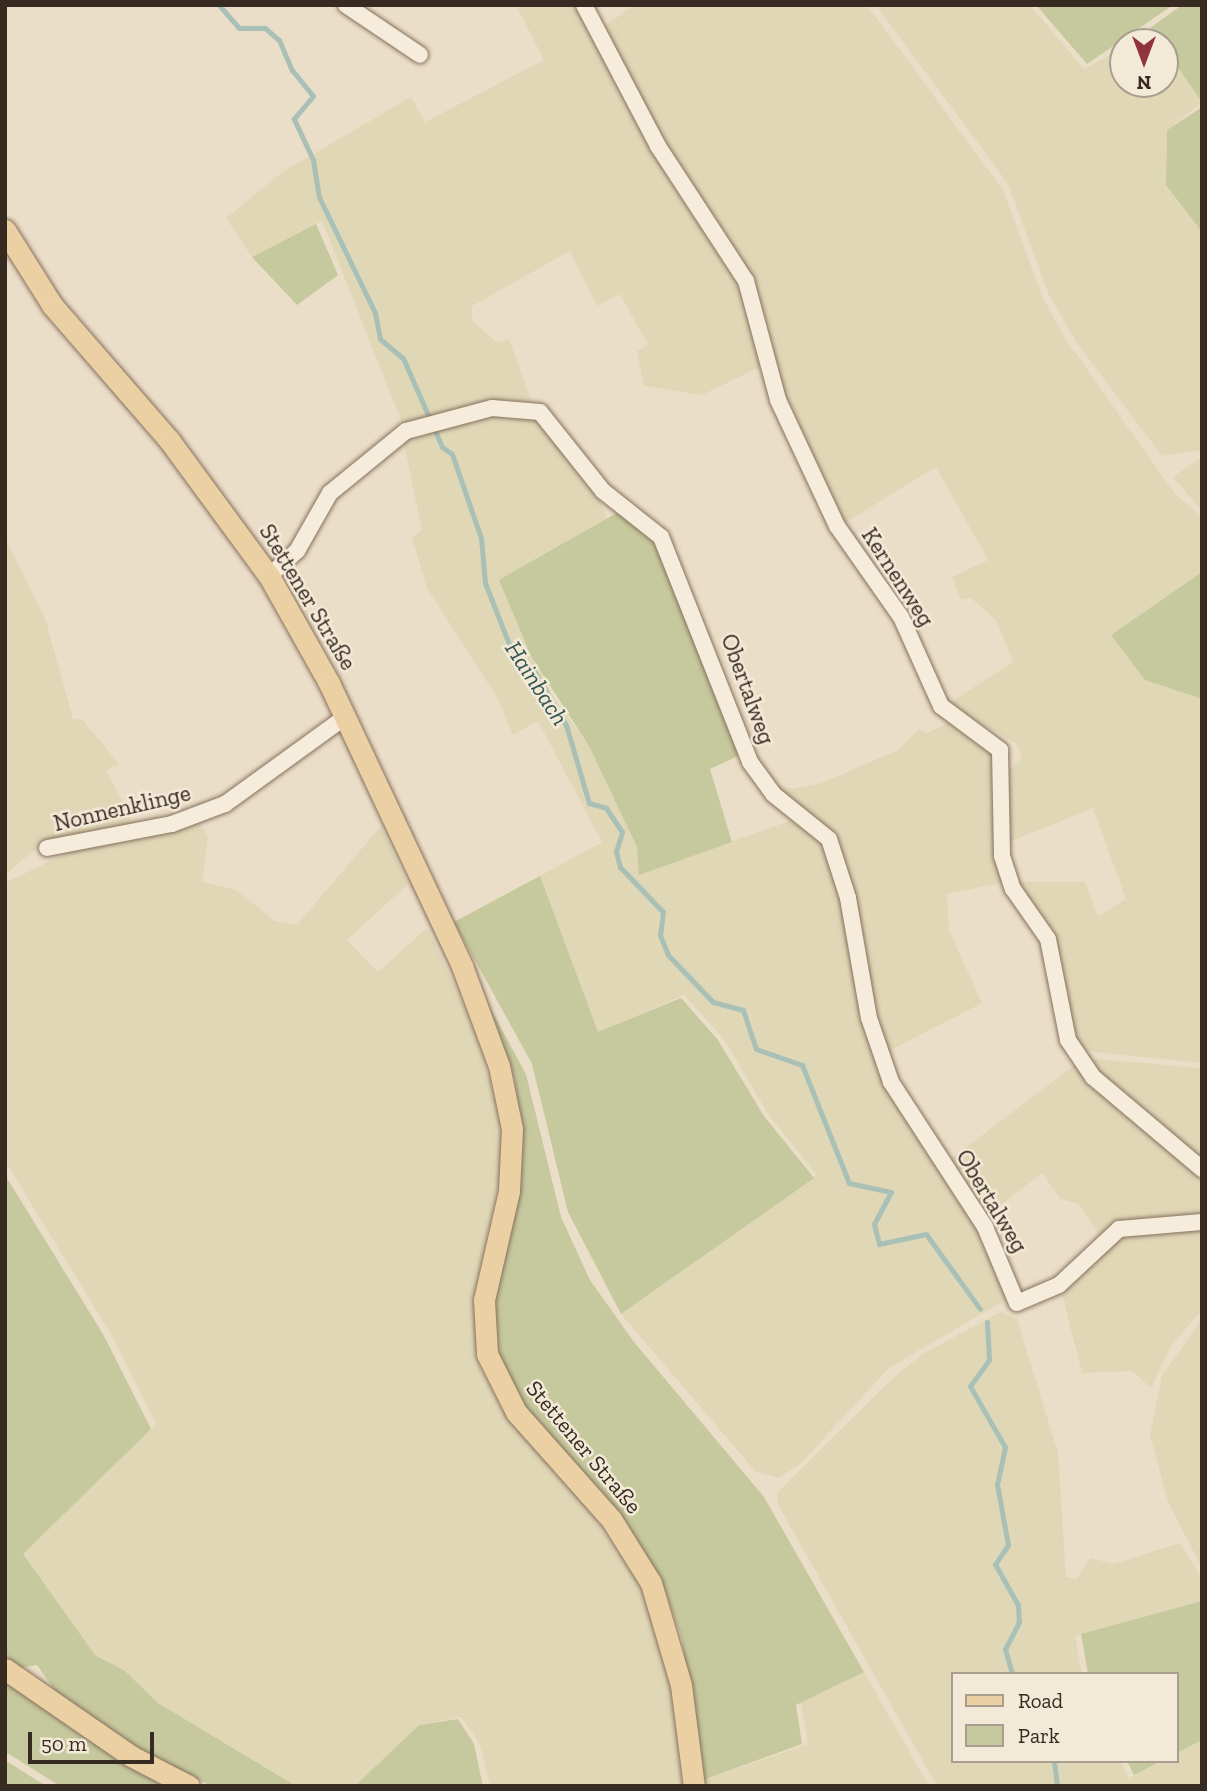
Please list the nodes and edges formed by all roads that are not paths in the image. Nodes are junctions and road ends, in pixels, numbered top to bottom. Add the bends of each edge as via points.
1 (346, 5) edge
2 (584, 5) edge
3 (421, 55) dead end
4 (5, 230) edge
5 (269, 576) junction
6 (345, 717) junction
7 (47, 848) dead end
8 (1202, 1169) edge
9 (1202, 1222) edge
10 (5, 1669) edge
11 (188, 1786) edge
12 (694, 1786) edge

1 - 3 street
2 - 8 street, Kernenweg via 658,146 746,281 778,400 837,526 901,617 941,706 1000,750 1005,866 1016,894 1048,939 1068,1040 1093,1077
4 - 5 main road, Stettener Straße via 52,305 177,450
5 - 6 main road, Stettener Straße
5 - 9 street, Obertalweg via 298,551 330,493 420,425 500,407 536,410 603,492 666,544 750,762 773,794 817,825 833,846 881,1057 908,1112 985,1227 1017,1303 1059,1285 1119,1230
6 - 7 street, Nonnenklinge via 225,804 172,824
6 - 12 main road, Stettener Straße via 492,1046 509,1104 512,1168 484,1300 487,1354 516,1412 611,1519 651,1583 679,1673
10 - 11 main road via 131,1756

